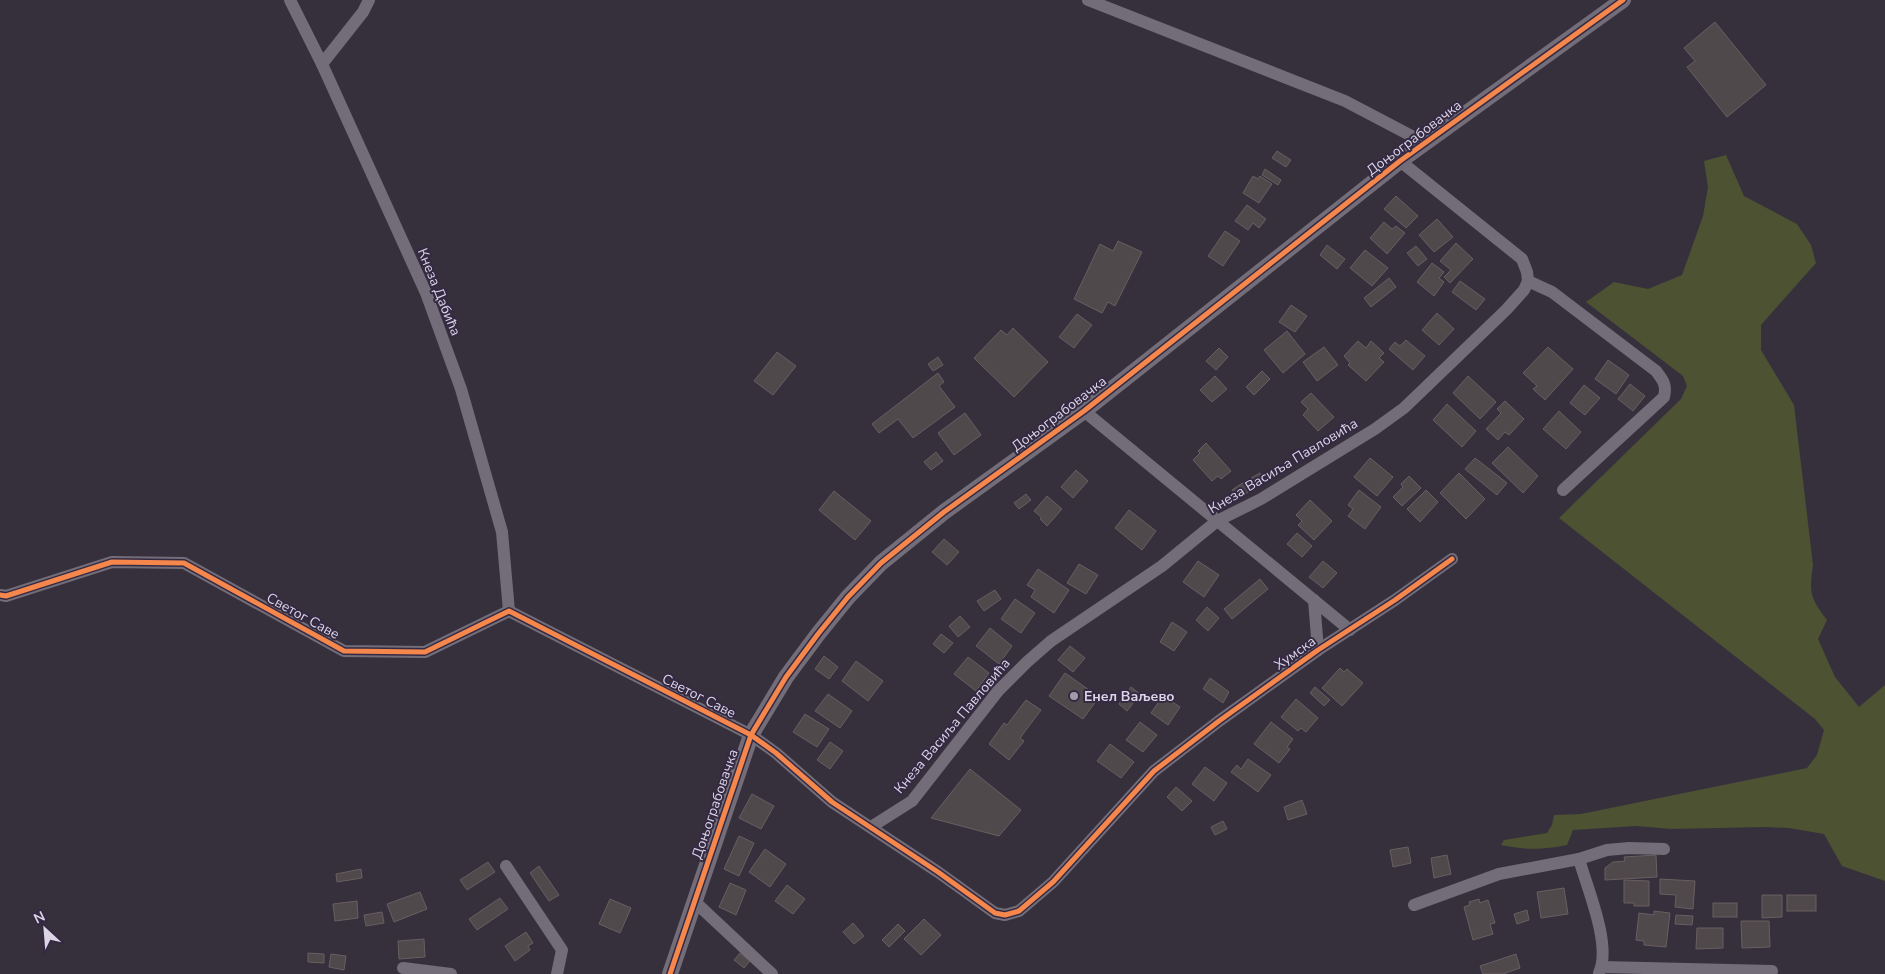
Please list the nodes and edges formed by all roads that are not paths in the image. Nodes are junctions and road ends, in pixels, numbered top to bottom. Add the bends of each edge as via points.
1 (290, 0) edge
2 (369, 0) edge
3 (1088, 0) edge
4 (1623, 0) edge
5 (322, 64) junction
6 (1425, 143) junction
7 (1400, 161) junction
8 (1528, 281) junction
9 (1084, 411) junction
10 (1563, 490) dead end
11 (1217, 521) junction
12 (1452, 559) dead end
13 (0, 595) edge
14 (1314, 600) junction
15 (509, 611) junction
16 (1350, 630) junction
17 (1318, 650) junction
18 (751, 735) junction
19 (871, 827) junction
20 (1664, 849) dead end
21 (1579, 859) junction
22 (506, 866) dead end
23 (694, 901) junction
24 (1414, 906) dead end
25 (403, 968) dead end
26 (1600, 970) edge
27 (1772, 971) dead end
28 (451, 974) edge
29 (557, 974) edge
30 (670, 974) edge
31 (772, 974) edge

1 - 5 street, Кнеза Дабића
2 - 5 street
3 - 6 street via 1345,101
4 - 6 street, Доњограбовачка
5 - 15 street, Кнеза Дабића via 426,294 461,389 502,532
6 - 7 street, Доњограбовачка
7 - 8 street via 1522,259
7 - 9 street, Доњограбовачка
8 - 10 street via 1552,292 1656,371 1666,389 1664,397
8 - 11 street, Кнеза Васиља Павловића via 1506,310 1404,408 1261,499
9 - 11 street
9 - 18 street, Доњограбовачка via 944,512 881,563 818,634 786,677
11 - 14 street
11 - 19 street, Кнеза Васиља Павловића via 1162,566 1051,641 1027,662 998,691 912,801
12 - 16 street, Хумска
13 - 15 street, Светог Саве via 6,596 112,562 184,563 344,651 425,652
14 - 16 street
14 - 17 street
15 - 18 street, Светог Саве
16 - 17 street, Хумска
17 - 19 street, Хумска via 1154,771 1053,882 1013,914 995,913
18 - 19 street, Светог Саве via 832,802
18 - 23 street, Доњограбовачка
20 - 21 street via 1616,849
21 - 24 street via 1499,874
21 - 26 street via 1602,944
22 - 29 street via 562,950
23 - 30 street, Доњограбовачка
23 - 31 street
25 - 28 street
26 - 27 street

